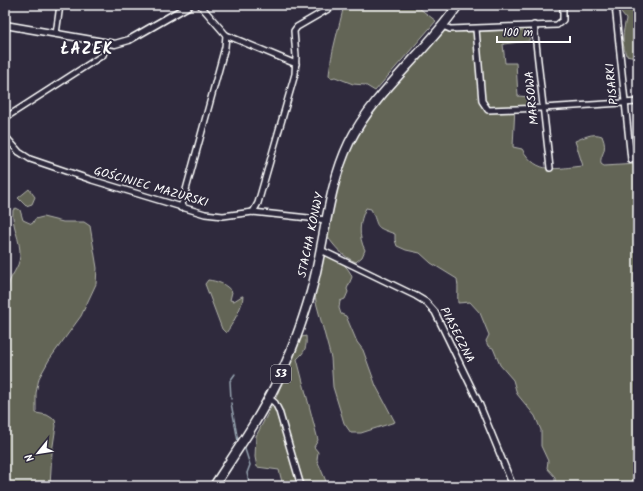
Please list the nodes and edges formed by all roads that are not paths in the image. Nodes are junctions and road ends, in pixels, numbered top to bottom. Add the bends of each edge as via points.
1 (60, 5) edge
2 (190, 5) edge
3 (200, 5) edge
4 (336, 5) edge
5 (458, 5) edge
6 (563, 5) edge
7 (615, 5) edge
8 (5, 25) edge
9 (534, 25) junction
10 (443, 26) junction
11 (476, 29) junction
12 (56, 34) junction
13 (226, 35) junction
14 (107, 43) junction
15 (296, 64) junction
16 (638, 102) edge
17 (624, 103) junction
18 (543, 108) junction
19 (5, 118) edge
20 (5, 136) edge
21 (630, 160) dead end
22 (550, 168) dead end
23 (181, 208) junction
24 (253, 212) junction
25 (327, 220) junction
26 (321, 250) junction
27 (269, 398) junction
28 (214, 486) edge
29 (301, 486) edge
30 (513, 486) edge

1 - 12 street
2 - 14 street via 129,40 122,43
3 - 13 street
4 - 15 street via 296,29
5 - 10 main road, STACHA KONWY / 53
6 - 9 street via 561,23
7 - 17 street, PISARKI
8 - 12 street
9 - 11 street
9 - 18 street, MARSOWA
10 - 11 street via 450,30
10 - 25 main road, STACHA KONWY / 53 via 358,127 339,168
11 - 18 street via 484,106 492,111
12 - 14 street
13 - 15 street
13 - 23 street via 225,47
14 - 19 street via 103,55
15 - 24 street via 285,114
16 - 17 street
17 - 18 street
17 - 21 street, PISARKI
18 - 22 street, MARSOWA
20 - 23 street, GOŚCINIEC MAZURSKI via 19,152 30,159
23 - 24 street, GOŚCINIEC MAZURSKI via 218,216
24 - 25 street, GOŚCINIEC MAZURSKI
25 - 26 main road, STACHA KONWY / 53
26 - 27 main road, STACHA KONWY / 53 via 299,327 286,363
26 - 30 street, PIASECZNA via 416,296 435,312 479,403
27 - 28 main road, STACHA KONWY / 53
27 - 29 street via 279,411

